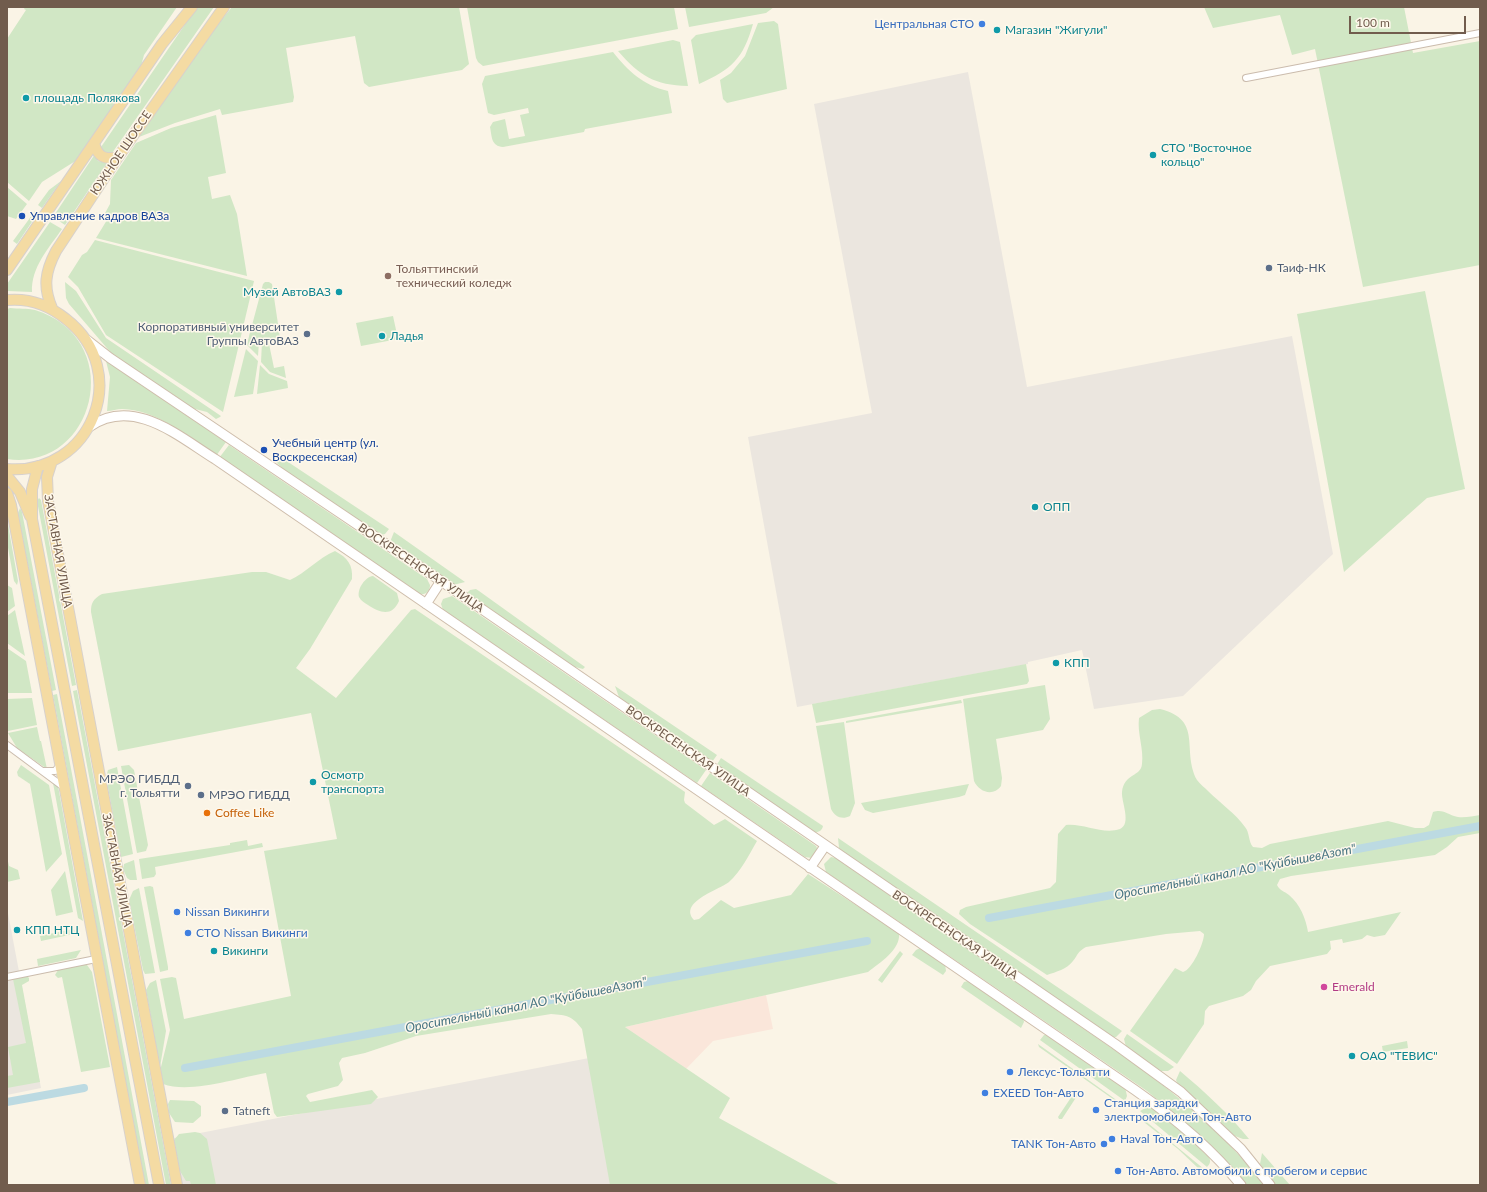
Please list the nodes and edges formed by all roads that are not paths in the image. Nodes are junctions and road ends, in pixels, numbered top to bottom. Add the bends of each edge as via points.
1 (192, 7) edge
2 (224, 7) edge
3 (1480, 34) edge
4 (1246, 78) dead end
5 (94, 143) junction
6 (118, 157) junction
7 (7, 270) edge
8 (7, 300) edge
9 (52, 308) junction
10 (87, 340) junction
11 (89, 427) junction
12 (52, 461) junction
13 (38, 466) junction
14 (7, 469) edge
15 (7, 476) edge
16 (7, 493) edge
17 (32, 519) junction
18 (441, 581) junction
19 (426, 604) junction
20 (7, 745) edge
21 (60, 765) junction
22 (40, 770) junction
23 (65, 788) junction
24 (825, 846) junction
25 (810, 868) junction
26 (96, 959) junction
27 (7, 976) edge
28 (139, 1080) junction
29 (120, 1084) junction
30 (140, 1185) edge
31 (159, 1185) edge
32 (177, 1185) edge
33 (1241, 1185) edge
34 (1270, 1185) edge

1 - 5 main road via 162,44
2 - 6 main road, ЮЖНОЕ ШОССЕ
3 - 4 street
5 - 6 main road via 99,156
5 - 7 main road
6 - 9 main road, ЮЖНОЕ ШОССЕ via 48,266 45,287
8 - 9 main road via 27,300
9 - 10 main road via 72,323
10 - 11 main road via 95,358 100,381 97,407
10 - 18 main road, ВОСКРЕСЕНСКАЯ УЛИЦА
11 - 12 main road via 72,448
11 - 19 main road via 96,422 122,415 140,417 163,426
12 - 13 main road
12 - 32 main road, ЗАСТАВНАЯ УЛИЦА via 47,477 48,502
13 - 14 main road
13 - 17 main road, ЗАСТАВНАЯ УЛИЦА via 32,488
15 - 17 main road, ЗАСТАВНАЯ УЛИЦА via 17,488
16 - 21 main road
17 - 28 main road, ЗАСТАВНАЯ УЛИЦА
18 - 19 main road
18 - 24 main road, ВОСКРЕСЕНСКАЯ УЛИЦА
19 - 25 main road
20 - 22 street
21 - 22 street via 55,771
21 - 23 main road
22 - 23 street
23 - 26 main road
24 - 25 main road
24 - 34 main road, ВОСКРЕСЕНСКАЯ УЛИЦА via 1181,1092 1241,1149
25 - 33 main road via 1146,1098 1196,1137
26 - 27 street
26 - 29 main road
28 - 29 main road
28 - 31 main road, ЗАСТАВНАЯ УЛИЦА
29 - 30 main road

